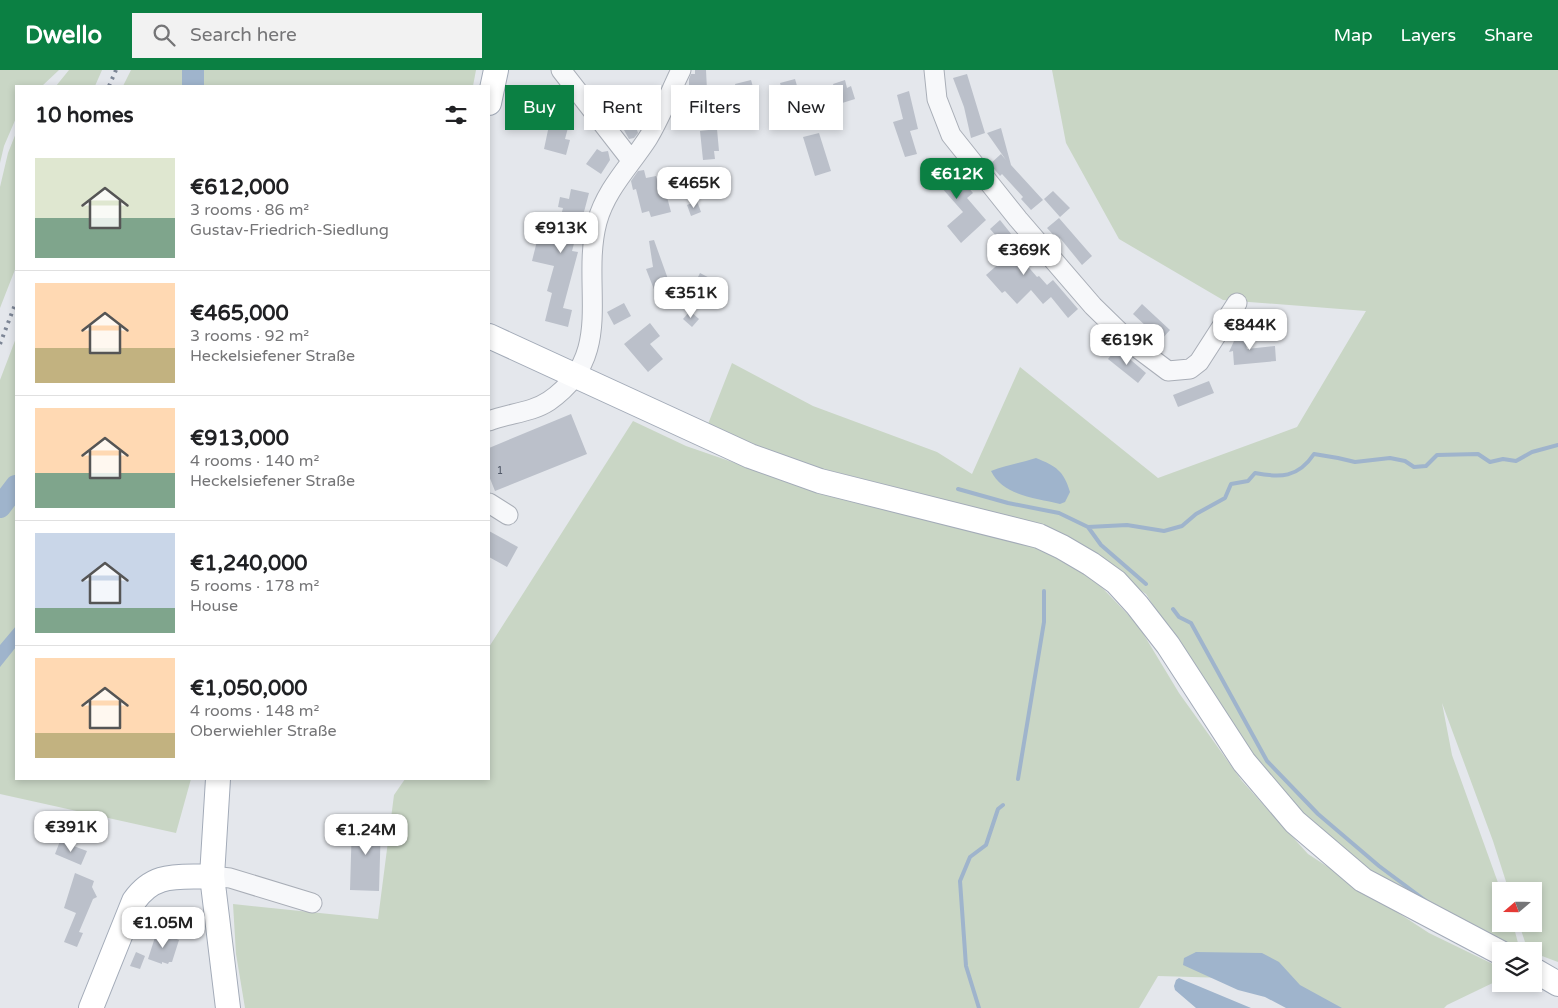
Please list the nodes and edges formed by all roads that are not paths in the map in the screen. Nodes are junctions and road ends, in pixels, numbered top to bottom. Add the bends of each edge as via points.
1 (496, 70) edge
2 (561, 70) edge
3 (681, 70) edge
4 (934, 70) edge
5 (490, 98) edge
6 (631, 160) junction
7 (1237, 303) dead end
8 (490, 336) edge
9 (577, 376) junction
10 (490, 421) edge
11 (490, 504) edge
12 (508, 515) dead end
13 (218, 780) edge
14 (212, 876) junction
15 (312, 903) dead end
16 (1492, 948) edge
17 (1542, 975) edge
18 (1558, 984) edge
19 (91, 1008) edge
20 (228, 1008) edge

1 - 5 main road
2 - 6 street
3 - 6 street via 648,138
4 - 7 street via 937,99 951,135 1036,241 1093,306 1132,344 1168,371 1190,370 1199,362
6 - 9 street via 605,199 597,224 592,271 592,329
8 - 9 main road
9 - 10 street via 549,401 529,411
9 - 16 main road via 750,456 820,481 1039,536 1091,564 1116,582 1138,605 1244,762 1295,822 1363,880
11 - 12 street
13 - 14 main road
14 - 15 street via 230,878
14 - 19 main road via 163,879 148,884 131,908
14 - 20 main road
17 - 18 main road

